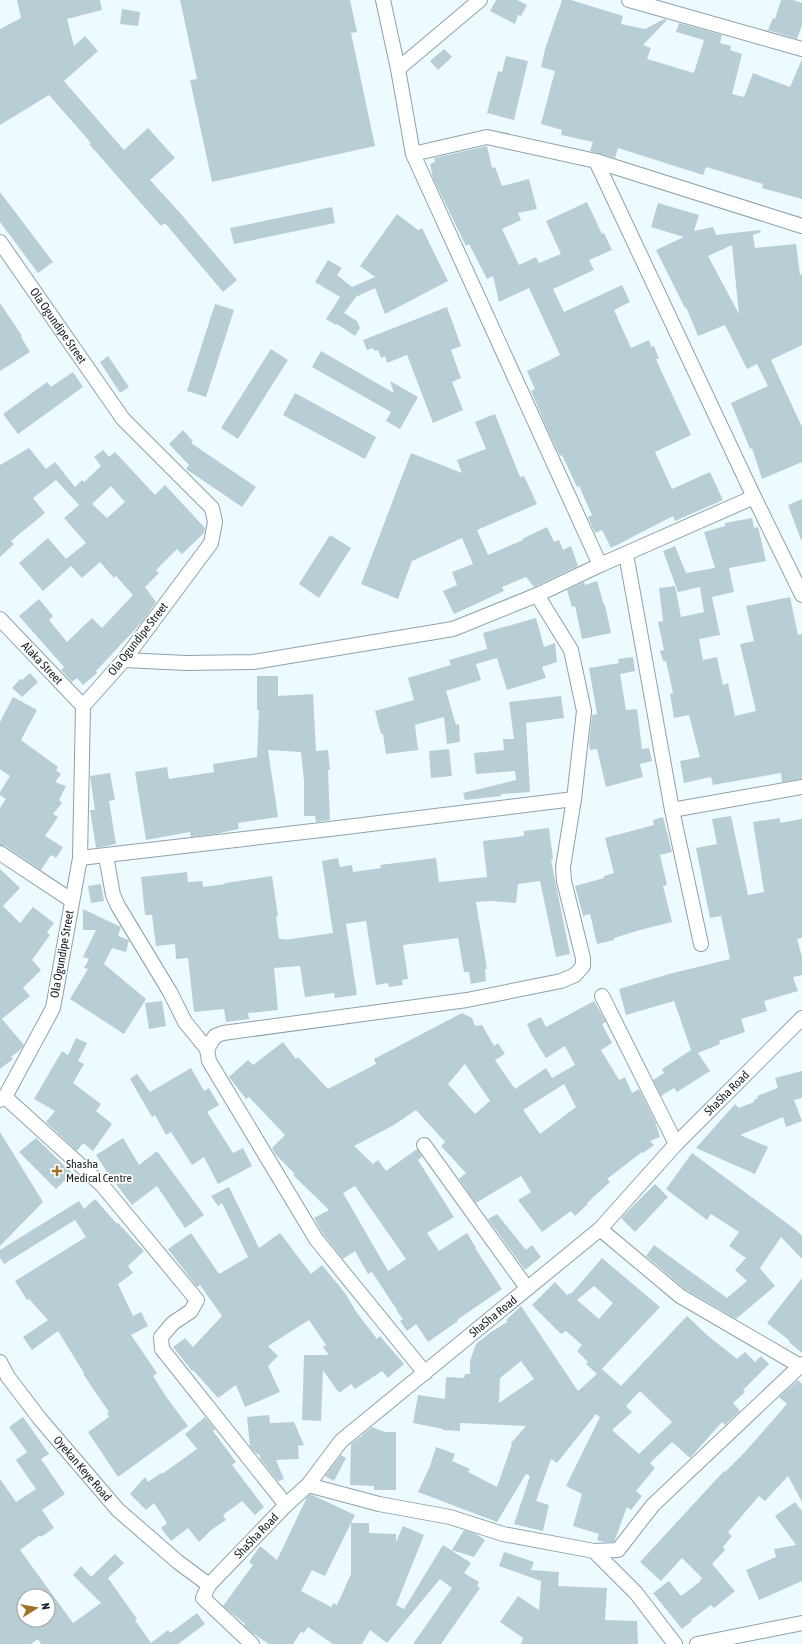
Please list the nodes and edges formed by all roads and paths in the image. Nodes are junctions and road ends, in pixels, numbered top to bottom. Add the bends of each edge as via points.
1 (382, 0) edge
2 (480, 0) edge
3 (629, 0) edge
4 (802, 49) edge
5 (398, 69) junction
6 (414, 154) junction
7 (596, 161) junction
8 (802, 226) edge
9 (0, 242) edge
10 (754, 497) junction
11 (626, 554) junction
12 (600, 564) junction
13 (537, 595) junction
14 (802, 595) edge
15 (0, 620) edge
16 (124, 660) junction
17 (83, 706) junction
18 (802, 786) edge
19 (574, 799) junction
20 (672, 810) junction
21 (0, 853) edge
22 (106, 856) junction
23 (80, 858) junction
24 (71, 900) junction
25 (701, 944) dead end
26 (602, 996) dead end
27 (802, 1018) edge
28 (207, 1049) junction
29 (3, 1099) edge
30 (676, 1144) junction
31 (424, 1145) dead end
32 (600, 1229) junction
33 (527, 1288) junction
34 (0, 1362) edge
35 (802, 1366) edge
36 (425, 1373) junction
37 (308, 1485) junction
38 (286, 1505) junction
39 (594, 1551) junction
40 (210, 1585) junction
41 (802, 1623) edge
42 (252, 1644) edge
43 (675, 1644) edge
44 (697, 1644) edge

1 - 5 street
2 - 5 street
3 - 4 street
5 - 6 street
6 - 7 street via 487,137
6 - 12 street
7 - 8 street
7 - 10 street
9 - 16 street, Ola Ogundipe Street via 124,419 212,508 215,522 211,543
10 - 11 street
10 - 14 street
11 - 12 street
11 - 20 street
12 - 13 street
13 - 16 street via 453,629 253,662
13 - 19 street via 571,650 584,711
15 - 17 street, Alaka Street
16 - 17 street, Ola Ogundipe Street
17 - 23 street, Ola Ogundipe Street
18 - 20 street
19 - 22 street
19 - 28 street via 563,866 564,881 583,958 583,966 576,975 561,981 467,1000 223,1033 215,1036
20 - 25 street
21 - 24 street
22 - 23 street
22 - 28 street via 113,895 118,906 170,992 185,1022
23 - 24 street, Ola Ogundipe Street
24 - 29 street, Ola Ogundipe Street via 53,1008
26 - 30 street
27 - 30 street, ShaSha Road
28 - 36 street via 209,1061 316,1239
29 - 38 street via 102,1185 197,1300 191,1311 173,1323 161,1337 162,1349
30 - 32 street, ShaSha Road
31 - 33 street
32 - 33 street, ShaSha Road
32 - 35 street via 680,1296
33 - 36 street, ShaSha Road
34 - 40 street, Oyekan Keye Road via 8,1377 40,1419 113,1504 178,1562
35 - 39 street via 654,1506 618,1550
36 - 37 street, ShaSha Road via 342,1441
37 - 38 street, ShaSha Road
37 - 39 street via 379,1504 450,1517 503,1534
38 - 40 street, ShaSha Road
39 - 43 street via 636,1593
40 - 42 street via 203,1598
41 - 44 street

